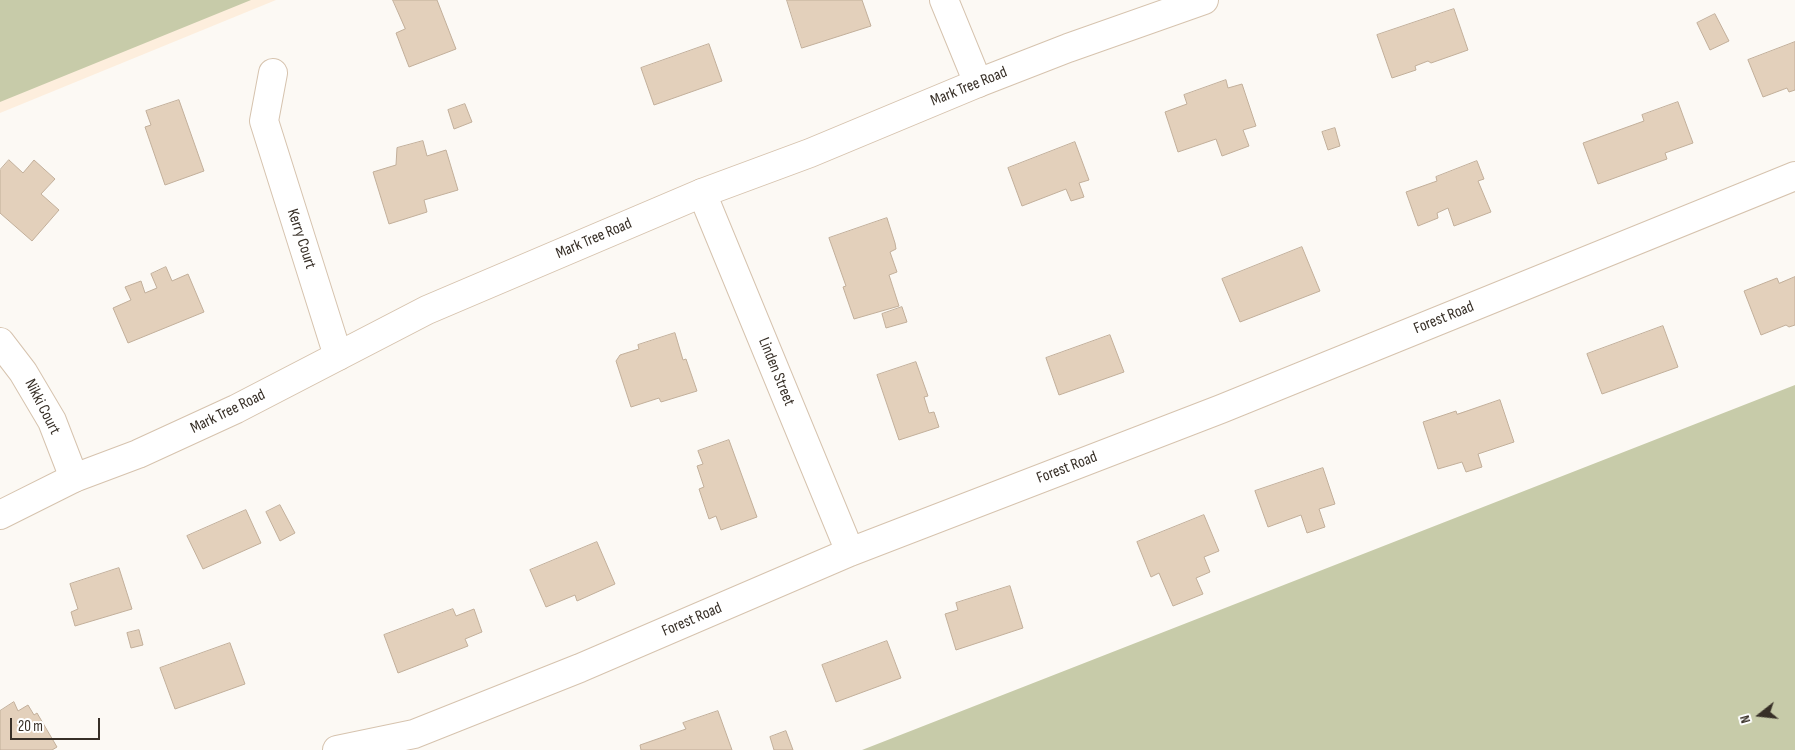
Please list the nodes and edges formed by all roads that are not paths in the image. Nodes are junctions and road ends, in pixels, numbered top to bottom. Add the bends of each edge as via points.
1 (944, 0) edge
2 (1204, 0) edge
3 (273, 73) dead end
4 (978, 83) junction
5 (1795, 176) edge
6 (702, 193) junction
7 (0, 342) edge
8 (338, 356) junction
9 (74, 478) junction
10 (0, 514) edge
11 (850, 552) junction
12 (337, 750) edge

1 - 4 street
2 - 4 street, Mark Tree Road
3 - 8 street, Kerry Court via 264,121
4 - 6 street, Mark Tree Road via 810,153
5 - 11 street, Forest Road via 1221,409
6 - 8 street, Mark Tree Road via 427,310
6 - 11 street, Linden Street
7 - 9 street, Nikki Court via 24,372 52,421
8 - 9 street, Mark Tree Road via 236,409 138,454
9 - 10 street, Mark Tree Road
11 - 12 street, Forest Road via 580,668 414,734

